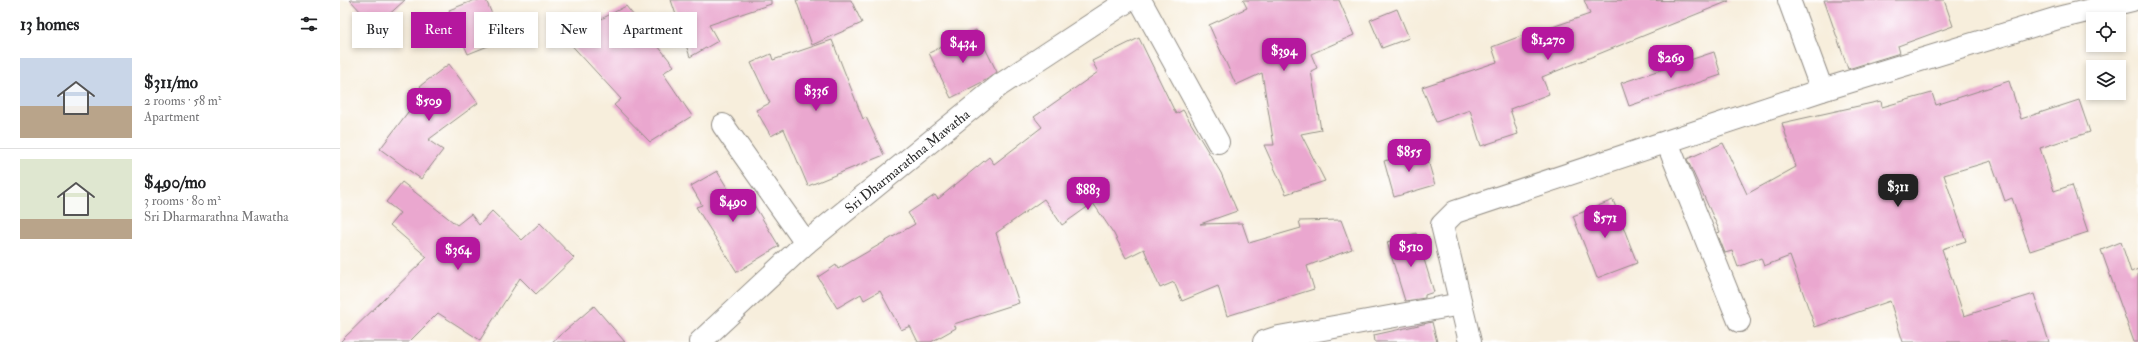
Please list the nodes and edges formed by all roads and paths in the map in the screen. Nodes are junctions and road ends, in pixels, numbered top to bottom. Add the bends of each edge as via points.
1 (1129, 0) edge
2 (1140, 0) edge
3 (1789, 0) edge
4 (2132, 0) edge
5 (1822, 90) junction
6 (723, 125) dead end
7 (1218, 142) dead end
8 (1667, 142) junction
9 (806, 243) junction
10 (1461, 304) junction
11 (1739, 321) dead end
12 (700, 342) edge
13 (1264, 342) edge
14 (1470, 342) edge

1 - 9 street, Sri Dharmarathna Mawatha via 1000,85
2 - 7 street
3 - 5 street
4 - 5 street via 2058,18
5 - 8 street
6 - 9 street
8 - 10 street via 1455,212 1442,226
8 - 11 street
9 - 12 street, Sri Dharmarathna Mawatha
10 - 13 street via 1279,337
10 - 14 street

